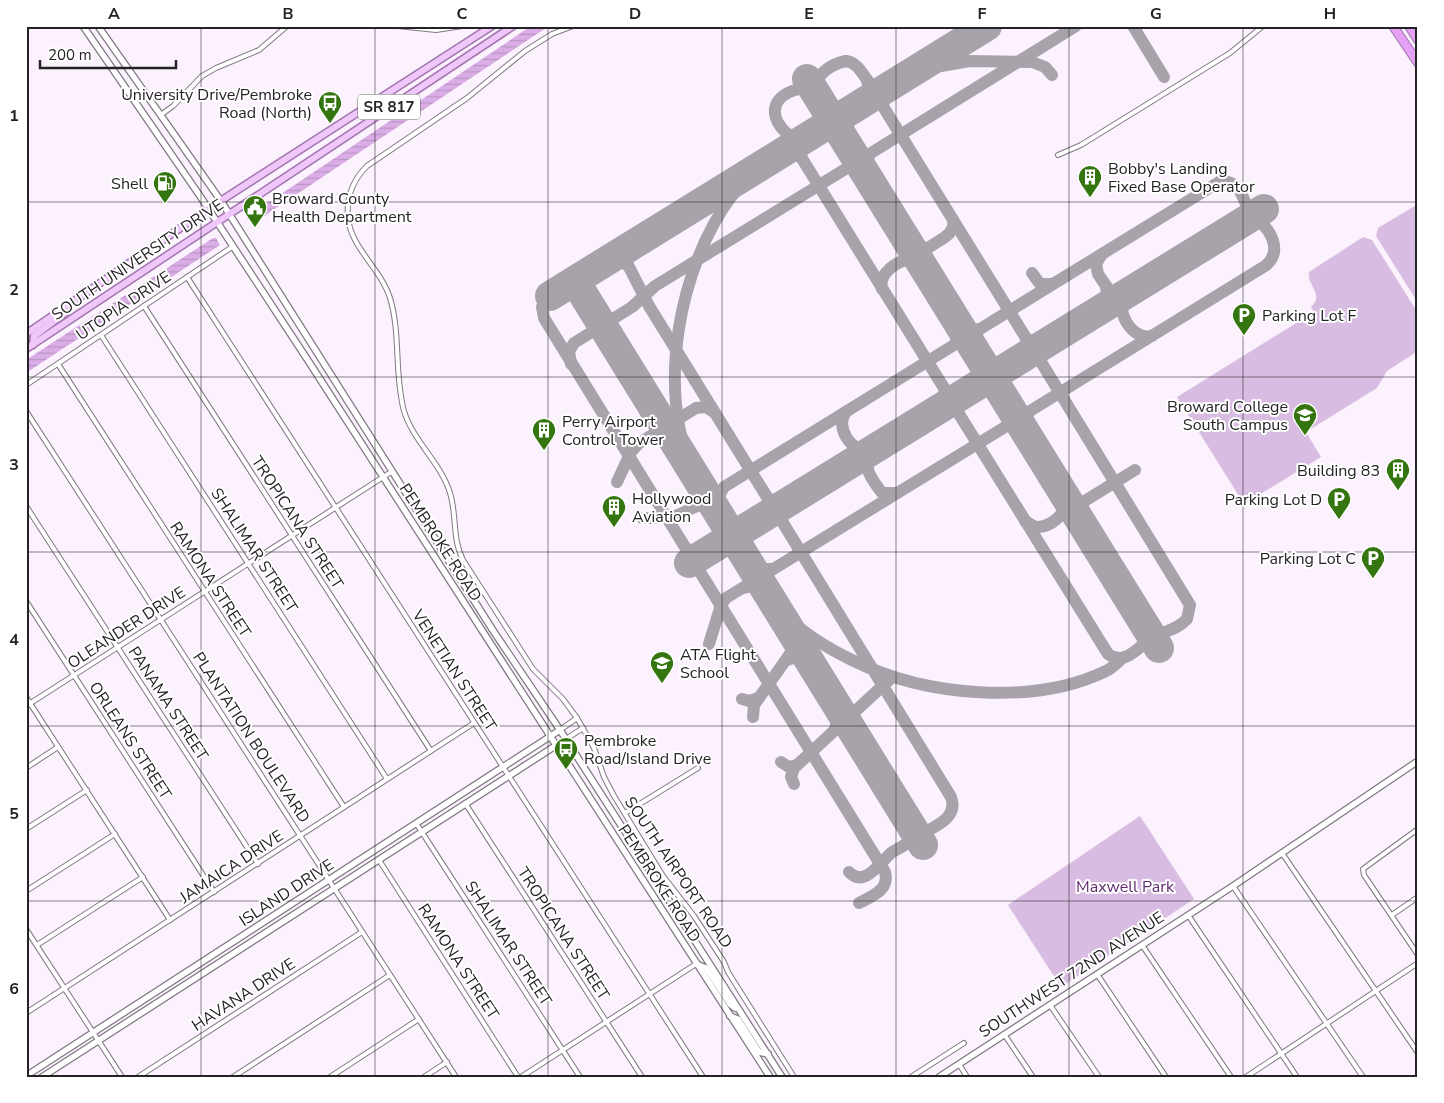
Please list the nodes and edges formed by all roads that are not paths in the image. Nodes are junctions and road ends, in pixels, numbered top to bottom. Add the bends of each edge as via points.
1 (83, 26) edge
2 (98, 26) edge
3 (287, 26) edge
4 (398, 26) edge
5 (462, 26) edge
6 (492, 26) edge
7 (513, 26) edge
8 (573, 26) edge
9 (1264, 26) edge
10 (1393, 26) edge
11 (1409, 26) edge
12 (1418, 40) edge
13 (1418, 63) edge
14 (162, 114) junction
15 (1058, 155) dead end
16 (221, 202) junction
17 (208, 209) junction
18 (229, 214) junction
19 (216, 222) junction
20 (232, 247) junction
21 (187, 278) junction
22 (88, 292) junction
23 (144, 306) junction
24 (26, 334) edge
25 (100, 335) junction
26 (32, 345) junction
27 (26, 349) edge
28 (58, 364) junction
29 (26, 384) edge
30 (26, 411) edge
31 (391, 472) junction
32 (383, 477) junction
33 (26, 506) edge
34 (335, 506) junction
35 (291, 534) junction
36 (248, 562) junction
37 (204, 591) junction
38 (26, 601) edge
39 (508, 618) dead end
40 (161, 619) junction
41 (502, 621) junction
42 (117, 646) junction
43 (74, 675) junction
44 (26, 697) edge
45 (28, 704) edge
46 (577, 718) junction
47 (474, 723) junction
48 (583, 728) junction
49 (560, 730) junction
50 (550, 736) junction
51 (566, 740) junction
52 (556, 746) junction
53 (58, 747) junction
54 (431, 751) junction
55 (1418, 761) edge
56 (503, 767) junction
57 (26, 768) edge
58 (698, 768) dead end
59 (509, 776) junction
60 (387, 779) junction
61 (87, 790) junction
62 (465, 803) junction
63 (344, 807) junction
64 (625, 813) junction
65 (416, 824) junction
66 (26, 829) edge
67 (1418, 829) edge
68 (421, 832) junction
69 (115, 834) junction
70 (301, 836) junction
71 (1282, 853) junction
72 (378, 860) junction
73 (258, 864) junction
74 (143, 877) junction
75 (329, 880) junction
76 (1233, 886) junction
77 (334, 888) junction
78 (26, 891) edge
79 (214, 892) junction
80 (1418, 897) edge
81 (1188, 915) junction
82 (1392, 915) junction
83 (170, 920) junction
84 (26, 929) edge
85 (362, 932) junction
86 (1142, 944) junction
87 (37, 945) junction
88 (1418, 955) edge
89 (1418, 963) edge
90 (696, 964) junction
91 (1097, 974) junction
92 (390, 975) junction
93 (65, 989) junction
94 (1376, 991) junction
95 (649, 993) junction
96 (1050, 1005) junction
97 (740, 1013) junction
98 (26, 1014) edge
99 (730, 1016) junction
100 (419, 1019) junction
101 (606, 1022) junction
102 (1327, 1024) junction
103 (93, 1032) junction
104 (1004, 1034) junction
105 (98, 1040) junction
106 (964, 1043) dead end
107 (562, 1049) junction
108 (1418, 1053) edge
109 (768, 1054) junction
110 (1281, 1054) junction
111 (447, 1062) junction
112 (959, 1064) junction
113 (26, 1076) edge
114 (42, 1077) edge
115 (122, 1077) edge
116 (138, 1077) edge
117 (234, 1077) edge
118 (330, 1077) edge
119 (424, 1077) edge
120 (456, 1077) edge
121 (519, 1077) edge
122 (580, 1077) edge
123 (642, 1077) edge
124 (703, 1077) edge
125 (770, 1077) edge
126 (782, 1077) edge
127 (794, 1077) edge
128 (912, 1077) edge
129 (939, 1077) edge
130 (967, 1077) edge
131 (1033, 1077) edge
132 (1099, 1077) edge
133 (1166, 1077) edge
134 (1231, 1077) edge
135 (1246, 1077) edge
136 (1297, 1077) edge
137 (1363, 1077) edge

1 - 17 main road, PEMBROKE ROAD
2 - 14 main road, PEMBROKE ROAD
3 - 14 street via 260,50 208,72
4 - 5 street via 421,30
6 - 16 main road, SOUTH UNIVERSITY DRIVE / SR 817
7 - 18 main road, SOUTH UNIVERSITY DRIVE / SR 817
8 - 41 street, SOUTH AIRPORT ROAD via 552,34 525,51 467,98 371,162 359,176 349,198 348,218 352,234 385,286 392,304 406,415 448,486 460,555
9 - 15 street via 1230,53 1081,145
10 - 13 highway
11 - 12 highway
14 - 16 main road, PEMBROKE ROAD
16 - 17 main road, SOUTH UNIVERSITY DRIVE / SR 817
16 - 18 main road, PEMBROKE ROAD
17 - 19 main road, PEMBROKE ROAD
17 - 22 main road, SOUTH UNIVERSITY DRIVE / SR 817
18 - 19 main road, SOUTH UNIVERSITY DRIVE / SR 817
18 - 31 main road, PEMBROKE ROAD
19 - 20 main road, PEMBROKE ROAD
19 - 26 main road, SOUTH UNIVERSITY DRIVE / SR 817
20 - 21 street, UTOPIA DRIVE
20 - 32 main road, PEMBROKE ROAD
21 - 23 street, UTOPIA DRIVE
21 - 34 street, VENETIAN STREET
22 - 24 main road, SOUTH UNIVERSITY DRIVE / SR 817
22 - 26 main road via 34,336
23 - 25 street, UTOPIA DRIVE
23 - 35 street, TROPICANA STREET
25 - 28 street, UTOPIA DRIVE
25 - 36 street, SHALIMAR STREET
26 - 27 main road, SOUTH UNIVERSITY DRIVE / SR 817
28 - 29 street, UTOPIA DRIVE
28 - 37 street, RAMONA STREET
30 - 40 street, PLANTATION BOULEVARD
31 - 32 street, OLEANDER DRIVE
31 - 49 main road, PEMBROKE ROAD
32 - 34 street, OLEANDER DRIVE
32 - 50 main road, PEMBROKE ROAD
33 - 42 street, PANAMA STREET
34 - 35 street, OLEANDER DRIVE
34 - 47 street, VENETIAN STREET
35 - 36 street, OLEANDER DRIVE
35 - 54 street, TROPICANA STREET
36 - 37 street, OLEANDER DRIVE
36 - 60 street, SHALIMAR STREET
37 - 40 street, OLEANDER DRIVE
37 - 63 street, RAMONA STREET
38 - 43 street, ORLEANS STREET
39 - 41 street
40 - 42 street, OLEANDER DRIVE
40 - 70 street, PLANTATION BOULEVARD
41 - 46 street, SOUTH AIRPORT ROAD via 533,669
42 - 43 street, OLEANDER DRIVE
42 - 73 street, PANAMA STREET
43 - 45 street, OLEANDER DRIVE
43 - 79 street, ORLEANS STREET
44 - 45 street
45 - 53 street
46 - 48 street, SOUTH AIRPORT ROAD
46 - 49 street
47 - 54 street, JAMAICA DRIVE
47 - 56 street, VENETIAN STREET
48 - 51 street
48 - 64 street, SOUTH AIRPORT ROAD via 607,783
49 - 50 main road, ISLAND DRIVE
49 - 51 main road, PEMBROKE ROAD
50 - 52 main road, PEMBROKE ROAD
50 - 56 main road, ISLAND DRIVE
51 - 52 main road, ISLAND DRIVE
51 - 97 main road, PEMBROKE ROAD
52 - 59 main road, ISLAND DRIVE
52 - 90 main road, PEMBROKE ROAD
53 - 57 street
53 - 61 street
54 - 60 street, JAMAICA DRIVE
55 - 71 main road, SOUTHWEST 72ND AVENUE
56 - 59 street, VENETIAN STREET
56 - 65 main road, ISLAND DRIVE
58 - 64 street
59 - 62 main road, ISLAND DRIVE
59 - 95 street, VENETIAN STREET
60 - 63 street, JAMAICA DRIVE
61 - 66 street
61 - 69 street
62 - 68 main road, ISLAND DRIVE
62 - 101 street, TROPICANA STREET
63 - 70 street, JAMAICA DRIVE
64 - 127 street, SOUTH AIRPORT ROAD via 663,876 694,916
65 - 68 street, SHALIMAR STREET
65 - 75 main road, ISLAND DRIVE
67 - 82 street via 1363,869
68 - 72 main road, ISLAND DRIVE
68 - 107 street, SHALIMAR STREET
69 - 74 street
69 - 78 street
70 - 73 street, JAMAICA DRIVE
70 - 75 street, PLANTATION BOULEVARD
71 - 76 main road, SOUTHWEST 72ND AVENUE
71 - 94 street
72 - 77 main road, ISLAND DRIVE
72 - 121 street, RAMONA STREET
73 - 79 street, JAMAICA DRIVE
74 - 83 street
74 - 87 street
75 - 77 street, PLANTATION BOULEVARD
75 - 103 main road, ISLAND DRIVE
76 - 81 main road, SOUTHWEST 72ND AVENUE
76 - 102 street
77 - 85 street, PLANTATION BOULEVARD
77 - 105 main road, ISLAND DRIVE
79 - 83 street, JAMAICA DRIVE
80 - 82 street
81 - 86 main road, SOUTHWEST 72ND AVENUE
81 - 110 street
82 - 88 street
83 - 93 street, JAMAICA DRIVE
84 - 87 street
85 - 92 street, PLANTATION BOULEVARD
85 - 116 street, HAVANA DRIVE
86 - 91 main road, SOUTHWEST 72ND AVENUE
86 - 134 street
87 - 93 street
89 - 94 street
90 - 95 street
90 - 97 main road via 706,968 730,1004
90 - 99 main road, PEMBROKE ROAD
91 - 96 main road, SOUTHWEST 72ND AVENUE
91 - 133 street
92 - 100 street, PLANTATION BOULEVARD
92 - 117 street
93 - 98 street, JAMAICA DRIVE
93 - 103 street
94 - 102 street
94 - 108 street
95 - 101 street
95 - 124 street, VENETIAN STREET
96 - 104 main road, SOUTHWEST 72ND AVENUE
96 - 132 street
97 - 109 main road, PEMBROKE ROAD
99 - 109 main road via 738,1019 759,1052
99 - 125 main road, PEMBROKE ROAD
100 - 111 street, PLANTATION BOULEVARD
100 - 118 street
101 - 107 street
101 - 123 street, TROPICANA STREET
102 - 110 street
102 - 137 street
103 - 105 street
103 - 113 main road, ISLAND DRIVE
104 - 112 main road, SOUTHWEST 72ND AVENUE
104 - 131 street
105 - 114 main road, ISLAND DRIVE
105 - 115 street
106 - 128 street
107 - 121 street
107 - 122 street, SHALIMAR STREET
109 - 126 main road, PEMBROKE ROAD
110 - 135 street
110 - 136 street
111 - 119 street
111 - 120 street, PLANTATION BOULEVARD
112 - 129 main road, SOUTHWEST 72ND AVENUE
112 - 130 street

